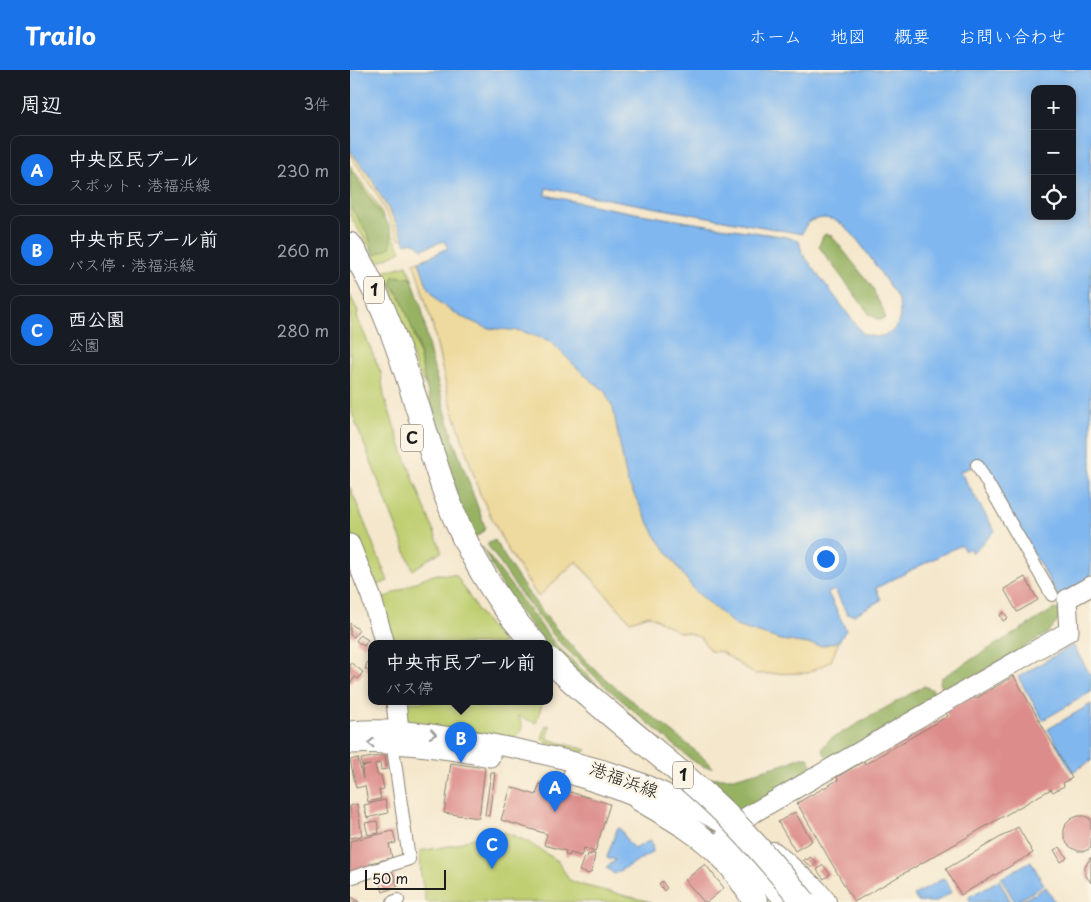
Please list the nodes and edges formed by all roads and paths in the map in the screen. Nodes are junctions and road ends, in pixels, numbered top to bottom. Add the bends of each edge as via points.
1 (350, 245) edge
2 (350, 274) edge
3 (388, 340) junction
4 (977, 464) dead end
5 (453, 530) junction
6 (350, 544) edge
7 (1091, 586) edge
8 (1052, 595) dead end
9 (384, 640) edge
10 (513, 640) edge
11 (532, 640) edge
12 (553, 663) edge
13 (553, 682) edge
14 (396, 705) edge
15 (350, 731) edge
16 (397, 737) junction
17 (350, 744) edge
18 (640, 799) junction
19 (730, 837) junction
20 (350, 878) edge
21 (756, 902) edge
22 (764, 902) edge
23 (786, 902) edge
24 (803, 902) edge
25 (824, 902) edge

1 - 3 highway, 1 via 370,280
2 - 3 highway
3 - 5 highway, 1 via 436,466
4 - 8 street
5 - 10 highway via 479,592
5 - 11 highway, 1 via 466,543 490,585
6 - 9 street via 371,596
7 - 19 street via 1067,600 1069,631 748,816
12 - 24 highway, 1, bridge via 709,798 766,856
13 - 23 highway via 699,808 756,865
14 - 16 street
15 - 16 street, 港福浜線
16 -> 17 street, 港福浜線 via 375,743
16 - 18 street, 港福浜線 via 586,778
16 -> 19 street, 港福浜線 via 523,750 625,777 696,809
16 - 20 street via 394,755 409,859
18 - 19 street, 港福浜線
18 - 21 highway via 678,821 724,857
19 - 22 highway
19 - 23 street, 港福浜線
19 - 24 street, 港福浜線 via 787,883
19 - 25 highway via 757,840

